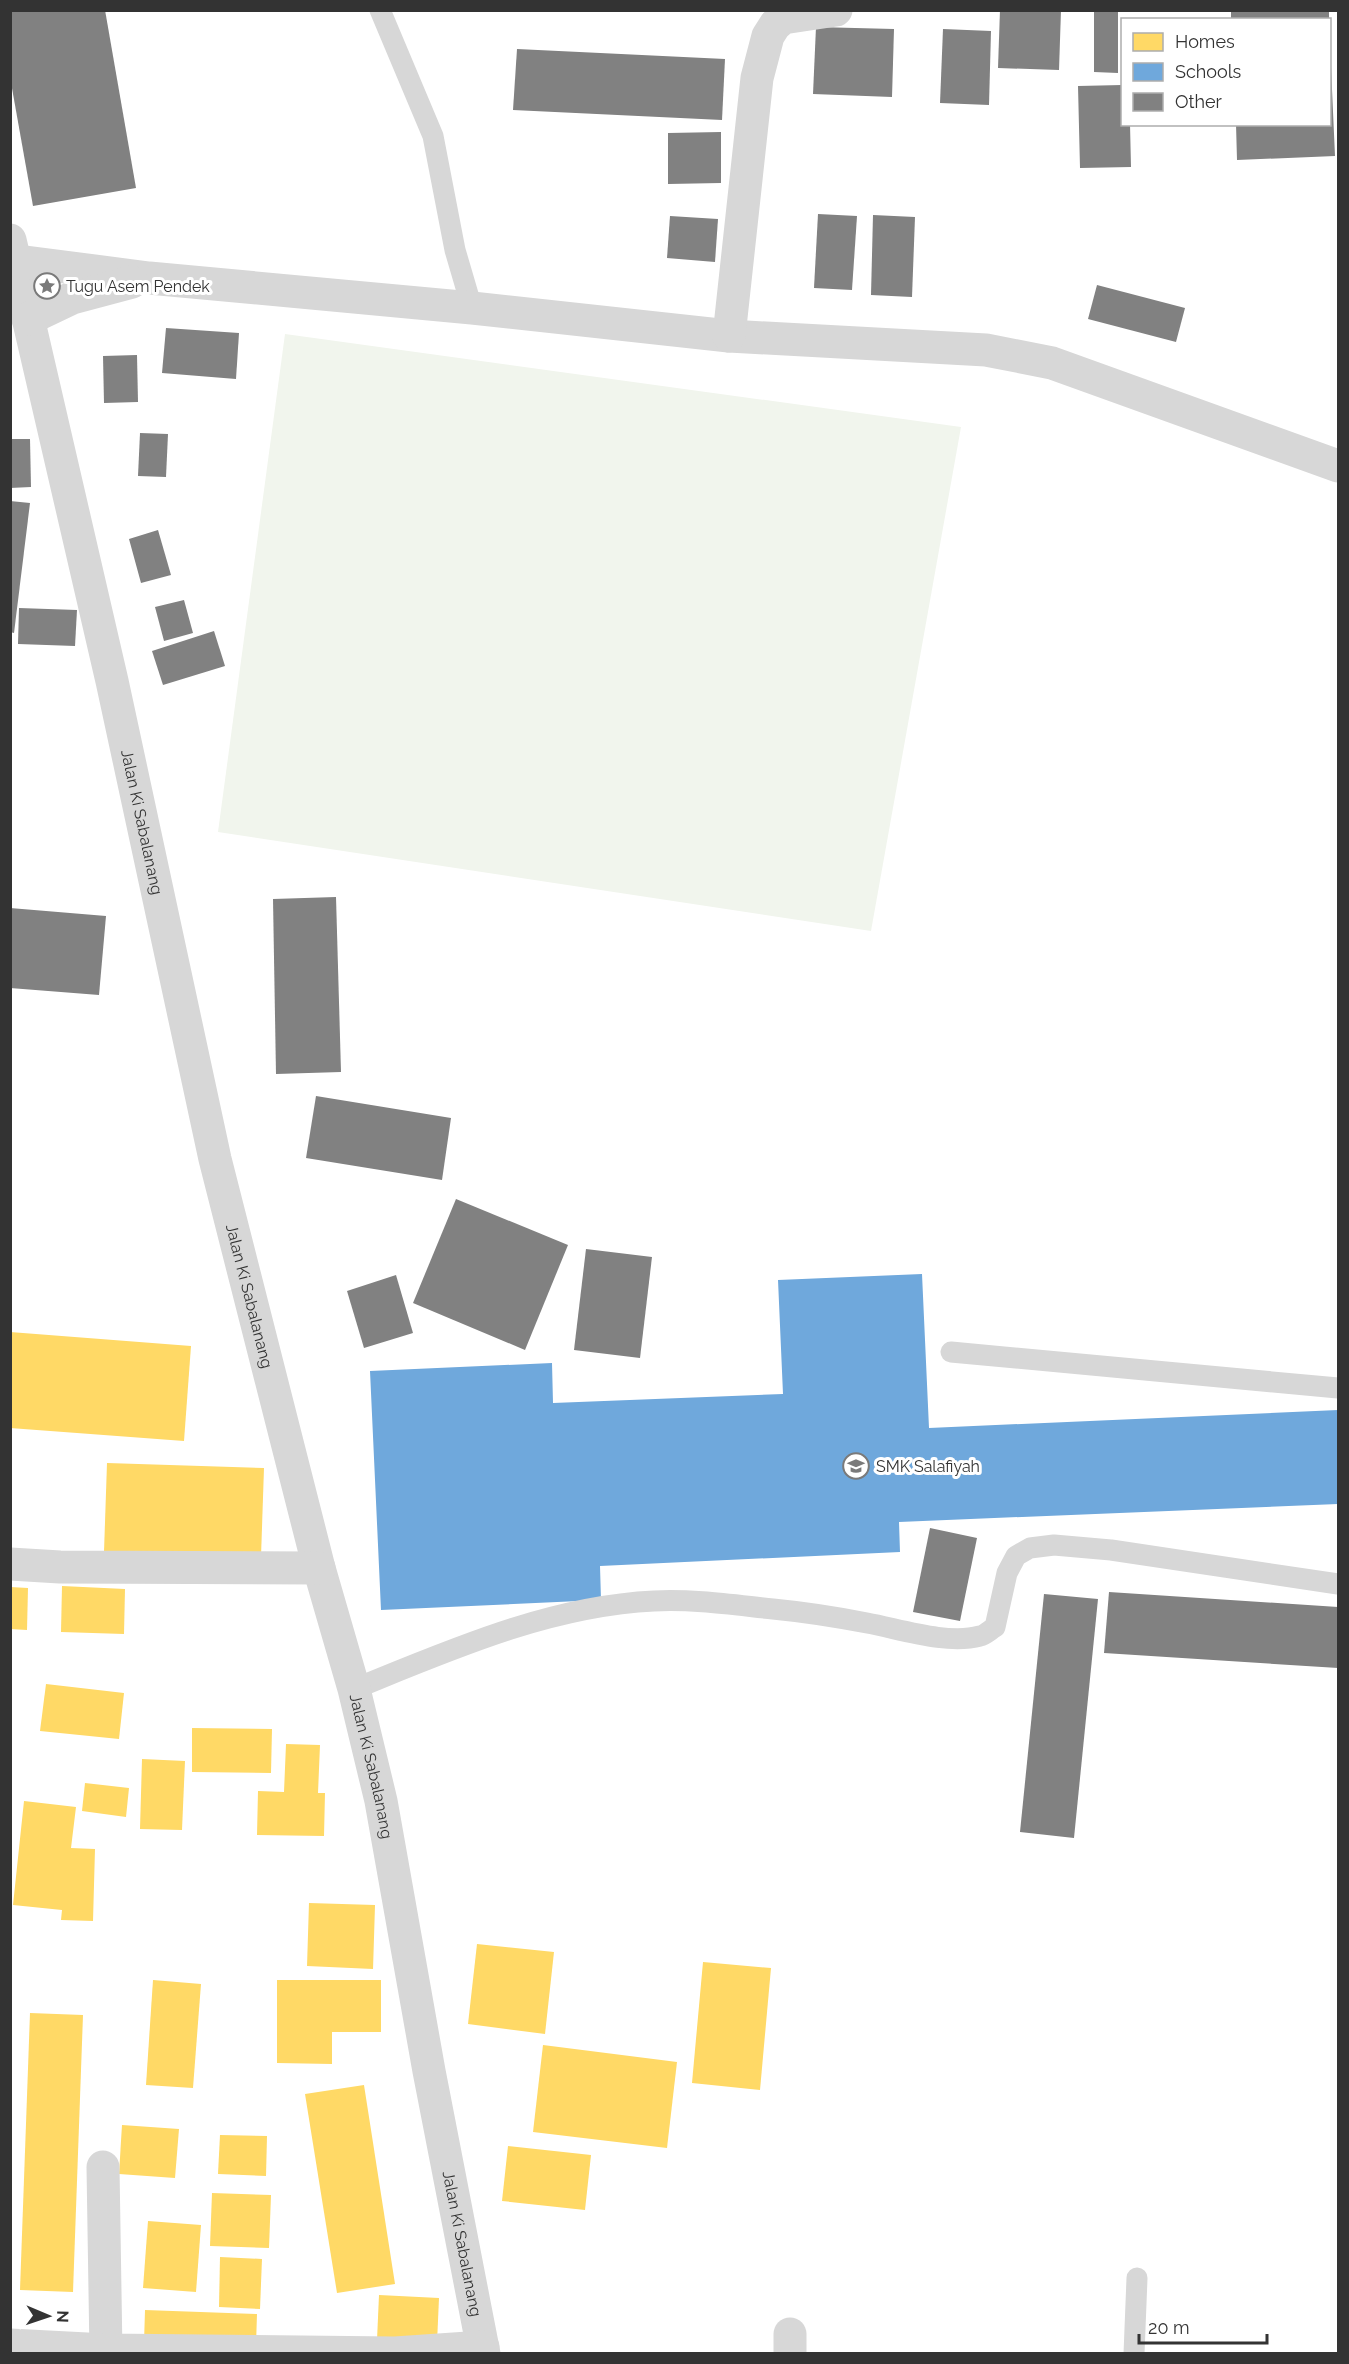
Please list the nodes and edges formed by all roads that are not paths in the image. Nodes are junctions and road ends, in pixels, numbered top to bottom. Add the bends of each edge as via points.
1 (380, 10) edge
2 (816, 12) edge
3 (12, 254) edge
4 (148, 278) junction
5 (472, 308) junction
6 (28, 319) junction
7 (729, 336) junction
8 (1338, 466) edge
9 (951, 1352) dead end
10 (1338, 1388) edge
11 (10, 1564) edge
12 (319, 1568) junction
13 (1338, 1584) edge
14 (354, 1689) junction
15 (103, 2168) dead end
16 (1137, 2278) dead end
17 (10, 2344) edge
18 (484, 2350) edge
19 (106, 2352) edge
20 (1134, 2354) edge

1 - 5 lane via 433,136 455,250
2 - 7 street via 783,18 775,25 756,78
3 - 4 street
3 - 6 street, Jalan Ki Sabalanang
4 - 5 street
4 - 6 street via 72,298
5 - 7 street
6 - 12 street, Jalan Ki Sabalanang via 112,681 215,1159
7 - 8 street via 986,350 1052,363
9 - 10 lane
11 - 12 street
12 - 14 street, Jalan Ki Sabalanang
13 - 14 lane via 1054,1545 1030,1548 1016,1556 1007,1573 995,1627 982,1636 940,1637 822,1614 708,1602 654,1601 593,1608 468,1642
14 - 18 street, Jalan Ki Sabalanang via 381,1801
15 - 19 street
16 - 20 lane
17 - 19 street
18 - 19 street

